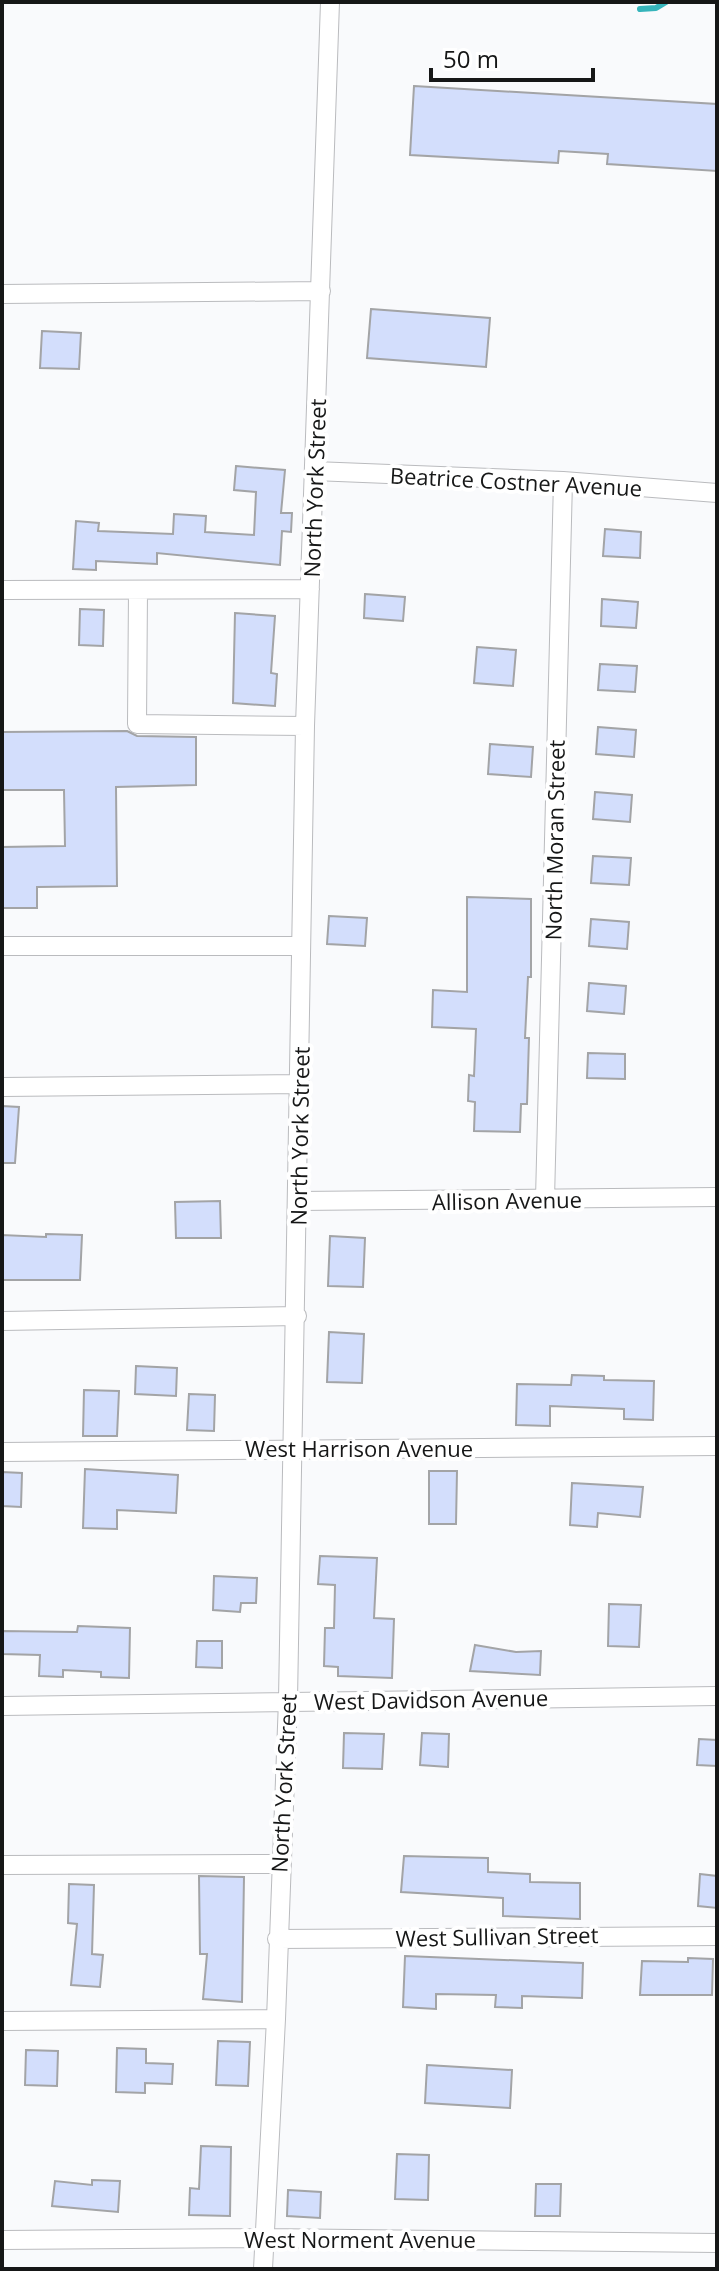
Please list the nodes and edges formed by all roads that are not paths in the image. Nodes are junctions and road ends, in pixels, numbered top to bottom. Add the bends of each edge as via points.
1 (330, 2) edge
2 (321, 291) junction
3 (2, 294) edge
4 (314, 471) junction
5 (563, 481) junction
6 (717, 493) edge
7 (310, 589) junction
8 (2, 590) edge
9 (138, 591) junction
10 (305, 726) junction
11 (2, 946) edge
12 (301, 946) junction
13 (300, 1084) junction
14 (2, 1087) edge
15 (717, 1197) edge
16 (545, 1199) junction
17 (298, 1201) junction
18 (297, 1316) junction
19 (2, 1321) edge
20 (717, 1446) edge
21 (292, 1448) junction
22 (2, 1452) edge
23 (717, 1696) edge
24 (288, 1700) junction
25 (2, 1706) edge
26 (280, 1864) junction
27 (2, 1865) edge
28 (717, 1936) edge
29 (277, 1939) junction
30 (276, 2019) junction
31 (2, 2021) edge
32 (264, 2238) junction
33 (2, 2240) edge
34 (717, 2243) edge
35 (263, 2269) edge

1 - 2 street, North York Street
2 - 3 street
2 - 4 street, North York Street
4 - 5 street, Beatrice Costner Avenue
4 - 7 street, North York Street
5 - 6 street, Beatrice Costner Avenue
5 - 16 street, North Moran Street
7 - 9 street
7 - 10 street, North York Street
8 - 9 street
9 - 10 street via 137,724
10 - 12 street, North York Street
11 - 12 street
12 - 13 street, North York Street
13 - 14 street
13 - 17 street, North York Street
15 - 16 street, Allison Avenue
16 - 17 street, Allison Avenue
17 - 18 street, North York Street
18 - 19 street
18 - 21 street, North York Street
20 - 21 street, West Harrison Avenue
21 - 22 street, West Harrison Avenue
21 - 24 street, North York Street
23 - 24 street, West Davidson Avenue
24 - 25 street, West Davidson Avenue
24 - 26 street, North York Street
26 - 27 street
26 - 29 street, North York Street
28 - 29 street, West Sullivan Street
29 - 30 street, North York Street
30 - 31 street
30 - 32 street, North York Street
32 - 33 street, West Norment Avenue
32 - 34 street, West Norment Avenue
32 - 35 street, North York Street

